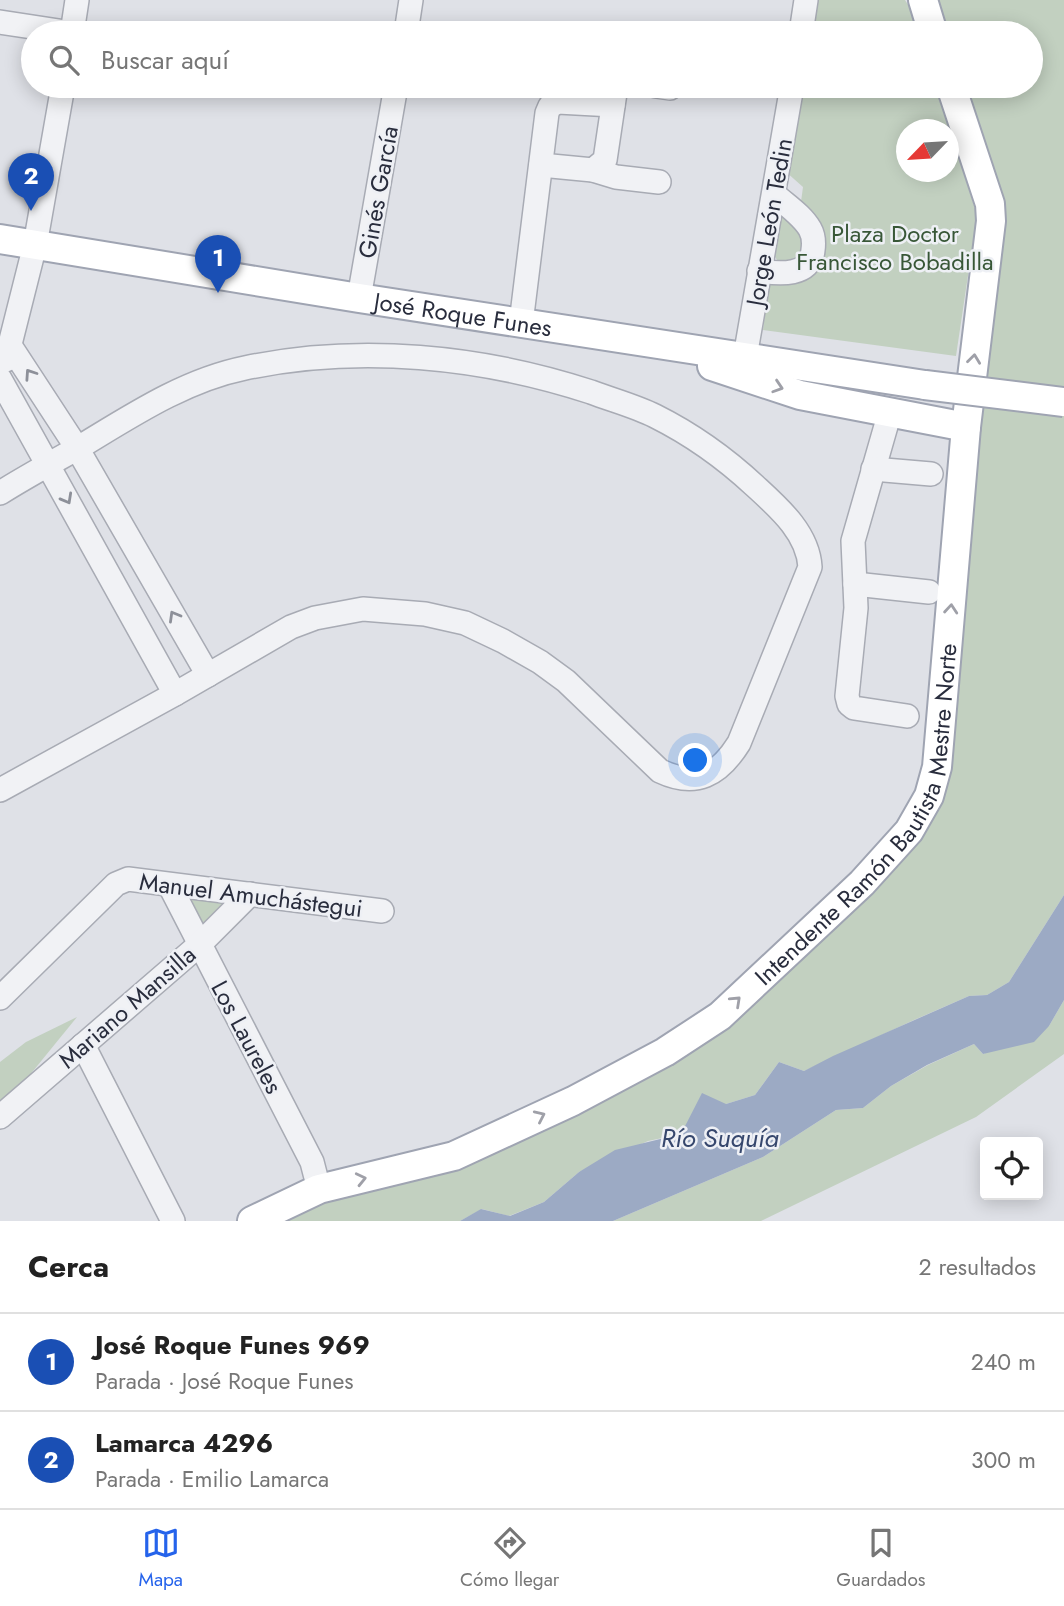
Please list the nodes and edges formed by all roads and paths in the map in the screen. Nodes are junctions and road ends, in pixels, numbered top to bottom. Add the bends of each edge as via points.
1 (77, 0) edge
2 (411, 0) edge
3 (806, 0) edge
4 (923, 0) edge
5 (74, 21) edge
6 (407, 21) edge
7 (803, 21) edge
8 (929, 21) edge
9 (0, 22) edge
10 (21, 25) edge
11 (61, 98) edge
12 (394, 98) edge
13 (596, 98) edge
14 (615, 98) edge
15 (790, 98) edge
16 (955, 98) edge
17 (541, 165) junction
18 (593, 170) junction
19 (660, 182) dead end
20 (774, 194) junction
21 (0, 239) edge
22 (35, 245) junction
23 (760, 271) junction
24 (359, 298) junction
25 (521, 323) junction
26 (619, 337) junction
27 (11, 347) junction
28 (745, 357) junction
29 (0, 377) edge
30 (1064, 402) edge
31 (890, 412) junction
32 (967, 427) junction
33 (77, 448) junction
34 (48, 464) junction
35 (873, 469) junction
36 (931, 474) dead end
37 (0, 493) edge
38 (855, 584) junction
39 (929, 592) dead end
40 (208, 675) junction
41 (175, 694) junction
42 (907, 716) dead end
43 (0, 790) edge
44 (170, 886) junction
45 (250, 894) junction
46 (383, 911) dead end
47 (199, 945) junction
48 (0, 998) edge
49 (83, 1045) junction
50 (0, 1117) edge
51 (319, 1189) junction
52 (173, 1221) edge
53 (252, 1221) edge

1 - 5 street
2 - 6 street
3 - 7 street
4 - 8 main road
9 - 10 street
11 - 22 street
12 - 24 street, Ginés García
13 - 17 street via 550,106
14 - 18 street via 606,160
15 - 20 street, Jorge León Tedin
32 -> 16 main road, Intendente Ramón Bautista Mestre Norte via 991,221 990,204
17 - 18 street
17 - 25 street
18 - 19 street
20 - 23 street, Jorge León Tedin
20 - 23 street via 810,228 813,257 791,273
21 - 22 main road, José Roque Funes
22 - 24 main road, José Roque Funes
22 - 27 street
23 - 28 street, Jorge León Tedin
24 - 25 main road, José Roque Funes
25 - 26 main road, José Roque Funes
26 - 28 main road, José Roque Funes
26 -> 31 main road via 800,395
27 - 29 street
33 -> 27 street
28 - 30 main road, José Roque Funes, bridge
29 - 34 street
31 - 32 main road
31 - 35 street
51 -> 32 main road, Intendente Ramón Bautista Mestre Norte via 454,1156 573,1101 687,1038 719,1016 862,883 909,831 929,796 937,767
33 - 34 street
40 -> 33 street
33 - 40 street via 172,393 242,368 352,355 482,366 569,385 655,416 739,472 803,536 810,553 810,566 739,743 721,768 690,779 660,771 540,662 465,623 425,614 363,609 315,618
34 - 37 street
34 -> 41 street
35 - 36 street
35 - 38 street via 853,541
38 - 39 street
38 - 42 street via 849,704
40 - 41 street
41 - 43 street
44 - 45 street, Manuel Amuchástegui
44 - 47 street, Los Laureles
44 - 48 street, Manuel Amuchástegui via 128,879 116,884
45 - 46 street, Manuel Amuchástegui
45 - 47 street, Mariano Mansilla
47 - 49 street, Mariano Mansilla
47 - 51 street, Los Laureles via 312,1162
49 - 50 street, Mariano Mansilla
49 - 52 street
51 - 53 main road, Intendente Ramón Bautista Mestre Norte

